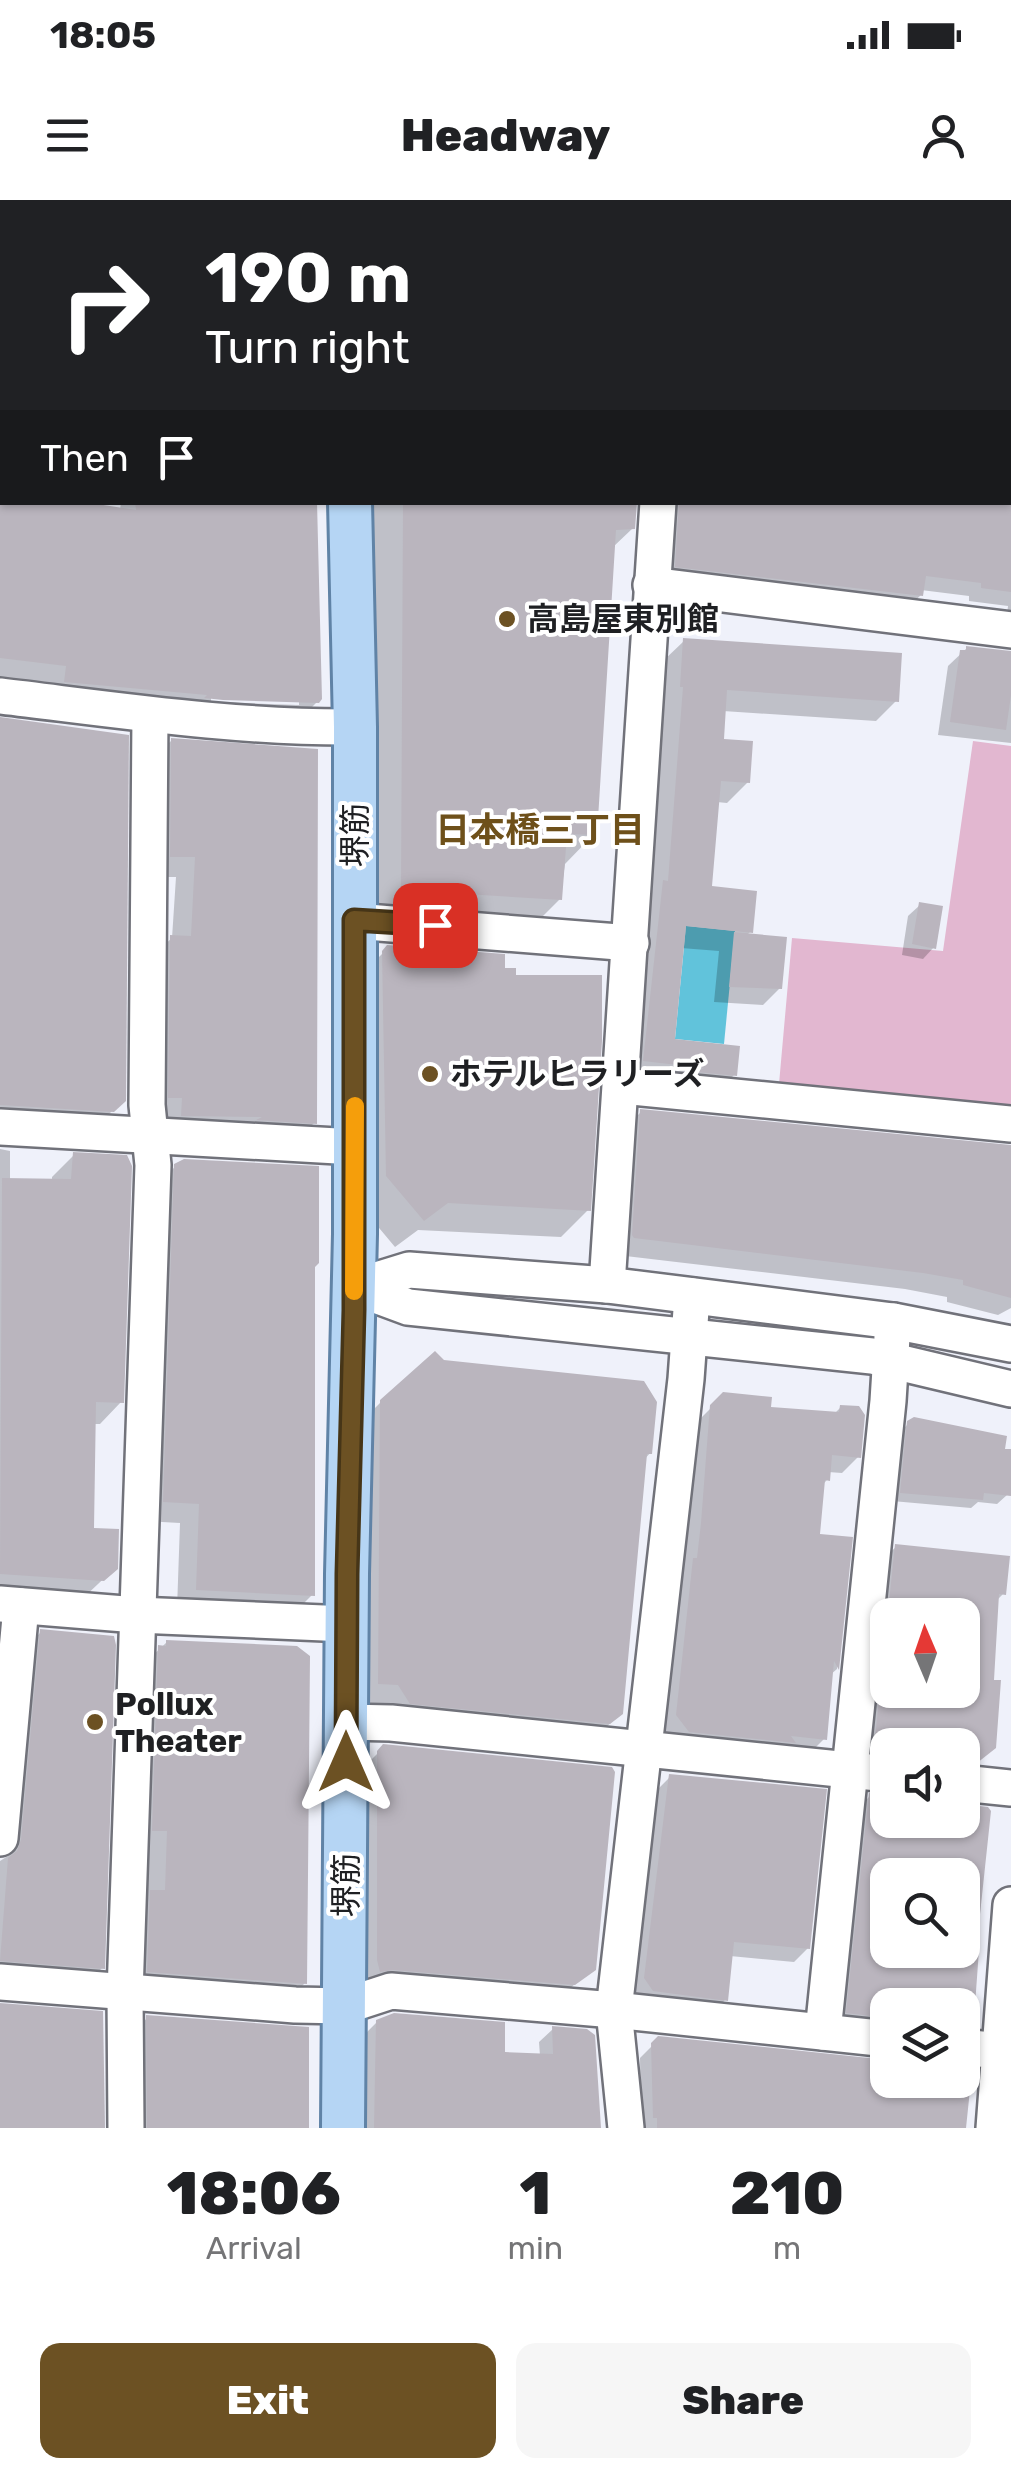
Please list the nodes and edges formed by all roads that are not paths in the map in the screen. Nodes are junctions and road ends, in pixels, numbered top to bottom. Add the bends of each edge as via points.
1 (350, 505) edge
2 (658, 505) edge
3 (651, 585) junction
4 (1011, 630) edge
5 (0, 696) edge
6 (150, 715) junction
7 (355, 728) junction
8 (354, 920) junction
9 (630, 943) junction
10 (622, 1086) junction
11 (1011, 1124) edge
12 (0, 1127) edge
13 (150, 1135) junction
14 (355, 1147) junction
15 (607, 1286) junction
16 (354, 1287) junction
17 (692, 1296) junction
18 (893, 1321) junction
19 (689, 1336) junction
20 (1011, 1344) edge
21 (890, 1361) junction
22 (1011, 1390) edge
23 (10, 1605) edge
24 (137, 1615) junction
25 (347, 1624) junction
26 (346, 1722) junction
27 (645, 1750) junction
28 (851, 1770) junction
29 (870, 1772) edge
30 (980, 1784) edge
31 (1011, 1788) edge
32 (0, 1838) edge
33 (1011, 1904) edge
34 (1009, 1948) edge
35 (0, 1982) edge
36 (125, 1994) junction
37 (345, 2006) junction
38 (614, 2010) junction
39 (823, 2032) junction
40 (870, 2037) edge
41 (980, 2049) edge
42 (1000, 2051) junction
43 (1000, 2109) edge
44 (126, 2128) edge
45 (343, 2128) edge
46 (626, 2128) edge

1 - 7 main road, 堺筋
2 - 3 street
3 - 4 street
3 - 9 street
5 - 6 street
6 - 7 street
6 - 13 street
7 - 8 main road, 堺筋
8 - 9 street
8 - 14 main road, 堺筋
9 - 10 street
10 - 11 street
10 - 15 street
12 - 13 street
13 - 14 street
13 - 24 street
14 - 16 main road, 堺筋
15 - 16 street via 409,1270
15 - 17 street
16 - 19 street via 408,1307
16 - 25 main road, 堺筋
17 - 18 street
17 - 19 street
18 - 20 street
18 - 21 street
19 - 21 street
19 - 27 street
21 - 22 street
21 - 28 street
23 - 24 street
23 - 32 street
24 - 25 street
24 - 36 street
25 - 26 main road, 堺筋
26 - 27 street
26 - 37 main road, 堺筋
27 - 28 street
27 - 38 street
28 - 29 street
28 - 39 street
30 - 31 street
33 - 34 street
34 - 42 street
35 - 36 street
36 - 37 street
36 - 44 street
37 - 38 street via 391,1990
37 - 45 main road, 堺筋
38 - 39 street
38 - 46 street
39 - 40 street
41 - 42 street
42 - 43 street

